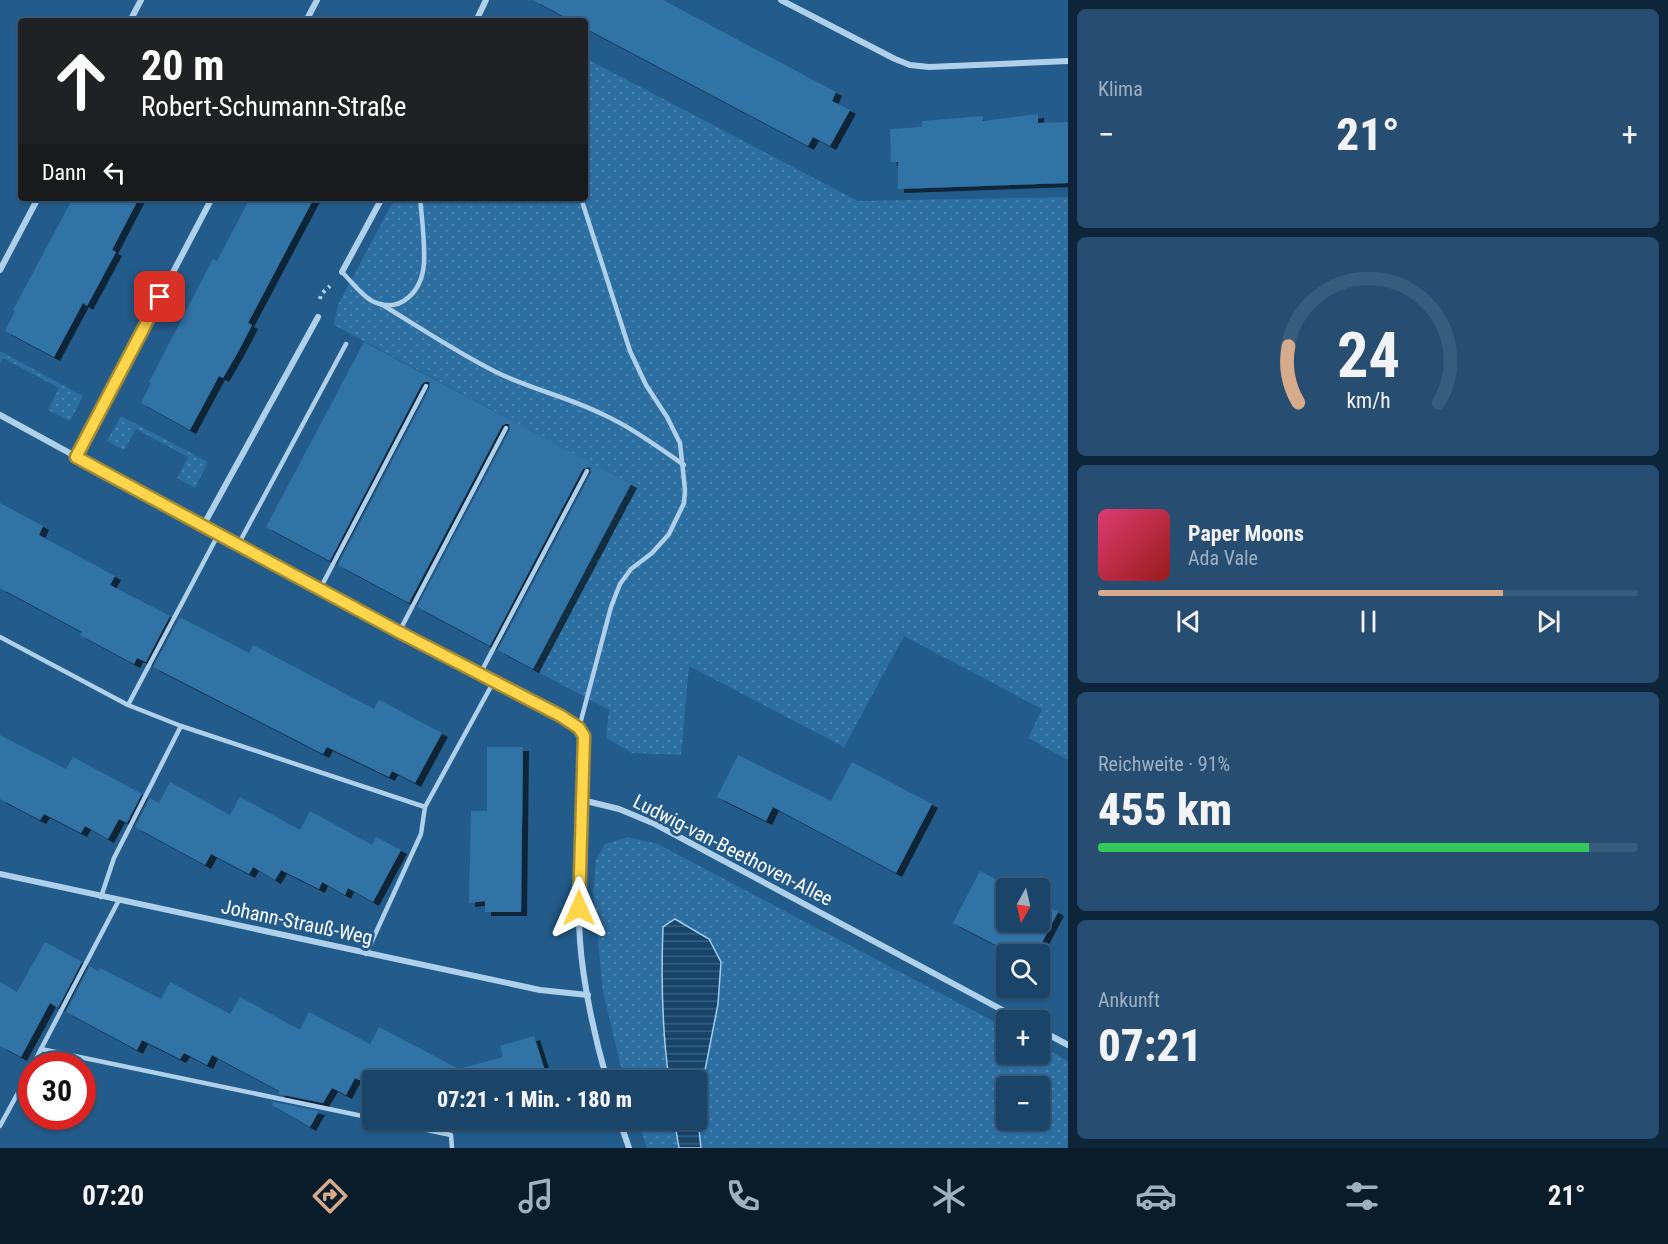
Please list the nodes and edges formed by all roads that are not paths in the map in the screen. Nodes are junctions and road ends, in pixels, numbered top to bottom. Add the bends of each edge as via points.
1 (141, 0) edge
2 (317, 0) edge
3 (486, 0) edge
4 (781, 0) edge
5 (132, 18) edge
6 (308, 18) edge
7 (477, 18) edge
8 (1068, 61) edge
9 (36, 201) edge
10 (210, 201) edge
11 (380, 201) edge
12 (420, 201) edge
13 (582, 201) edge
14 (0, 270) edge
15 (342, 272) joint
16 (381, 304) junction
17 (318, 316) road end
18 (346, 344) dead end
19 (426, 386) dead end
20 (0, 416) edge
21 (507, 428) dead end
22 (76, 457) junction
23 (684, 465) junction
24 (587, 471) dead end
25 (203, 526) junction
26 (218, 535) junction
27 (238, 545) junction
28 (320, 589) junction
29 (399, 632) junction
30 (0, 637) edge
31 (480, 674) junction
32 (494, 681) junction
33 (128, 705) junction
34 (181, 726) junction
35 (579, 728) junction
36 (582, 800) junction
37 (425, 807) junction
38 (0, 874) edge
39 (101, 897) junction
40 (119, 900) junction
41 (366, 954) junction
42 (588, 995) junction
43 (1002, 1010) edge
44 (1050, 1035) edge
45 (1068, 1045) edge
46 (41, 1050) joint
47 (606, 1070) edge
48 (18, 1092) edge
49 (362, 1117) edge
50 (0, 1126) edge
51 (427, 1130) edge
52 (623, 1130) edge
53 (452, 1148) edge
54 (629, 1148) edge

1 - 5 street
2 - 6 street
3 - 7 street
4 - 8 street via 910,66
9 - 14 street
10 - 22 street
11 - 15 street
12 - 16 lane via 424,264 420,283 403,303
13 - 23 lane via 630,351 680,443
15 - 16 lane via 370,300
16 - 23 lane via 497,372 603,414
17 - 25 street
18 - 27 lane
19 - 28 lane
20 - 22 street
21 - 29 lane
22 - 25 street
23 - 35 lane via 684,502 679,516 669,534 620,584
24 - 31 lane
25 - 26 street
26 - 27 street
26 - 33 lane
27 - 28 street
28 - 29 street
29 - 31 street
30 - 33 lane
31 - 32 street
32 - 35 street
32 - 37 lane
33 - 34 lane
34 - 37 lane
34 - 39 lane via 114,858
35 - 36 street via 584,736
36 - 42 street via 580,933
36 - 43 street, Ludwig-van-Beethoven-Allee via 619,809 655,824
37 - 41 lane via 421,834
38 - 39 street, Johann-Strauß-Weg
39 - 40 street, Johann-Strauß-Weg
40 - 41 street, Johann-Strauß-Weg
40 - 46 lane
41 - 42 street, Johann-Strauß-Weg via 540,990
42 - 47 street
44 - 45 street
46 - 49 lane
48 - 50 lane
51 - 53 lane via 451,1135
52 - 54 street

